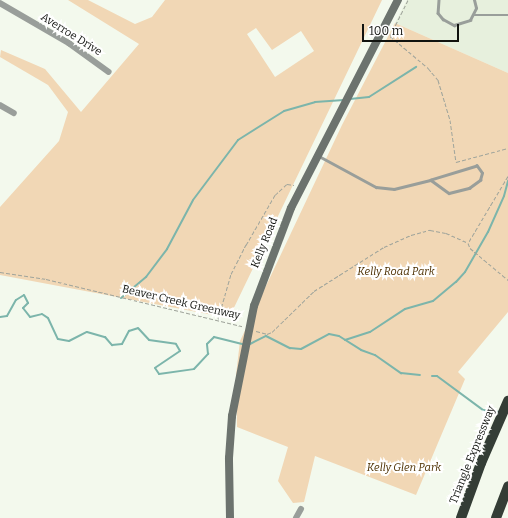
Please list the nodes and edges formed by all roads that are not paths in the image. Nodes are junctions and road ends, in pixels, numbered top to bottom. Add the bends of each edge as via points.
1 (398, 0) edge
2 (439, 0) edge
3 (474, 0) edge
4 (0, 3) edge
5 (473, 15) junction
6 (508, 15) edge
7 (109, 72) dead end
8 (0, 105) edge
9 (14, 113) dead end
10 (318, 156) junction
11 (431, 180) junction
12 (508, 401) edge
13 (508, 486) edge
14 (301, 509) dead end
15 (230, 518) edge
16 (296, 518) edge
17 (461, 518) edge
18 (496, 518) edge

1 - 10 street, Kelly Road
2 - 5 lane via 438,13 450,24 465,23
3 - 5 lane
4 - 7 street, Averroe Drive via 69,44
5 - 6 lane
8 - 9 street
10 - 11 lane via 376,187 394,189
10 - 15 street, Kelly Road, bridge via 274,250 254,306 232,416 229,458
11 - 11 lane via 448,193 469,188 480,180 482,173 477,166
12 - 17 highway, Triangle Expressway via 480,463
13 - 18 highway
14 - 16 street

